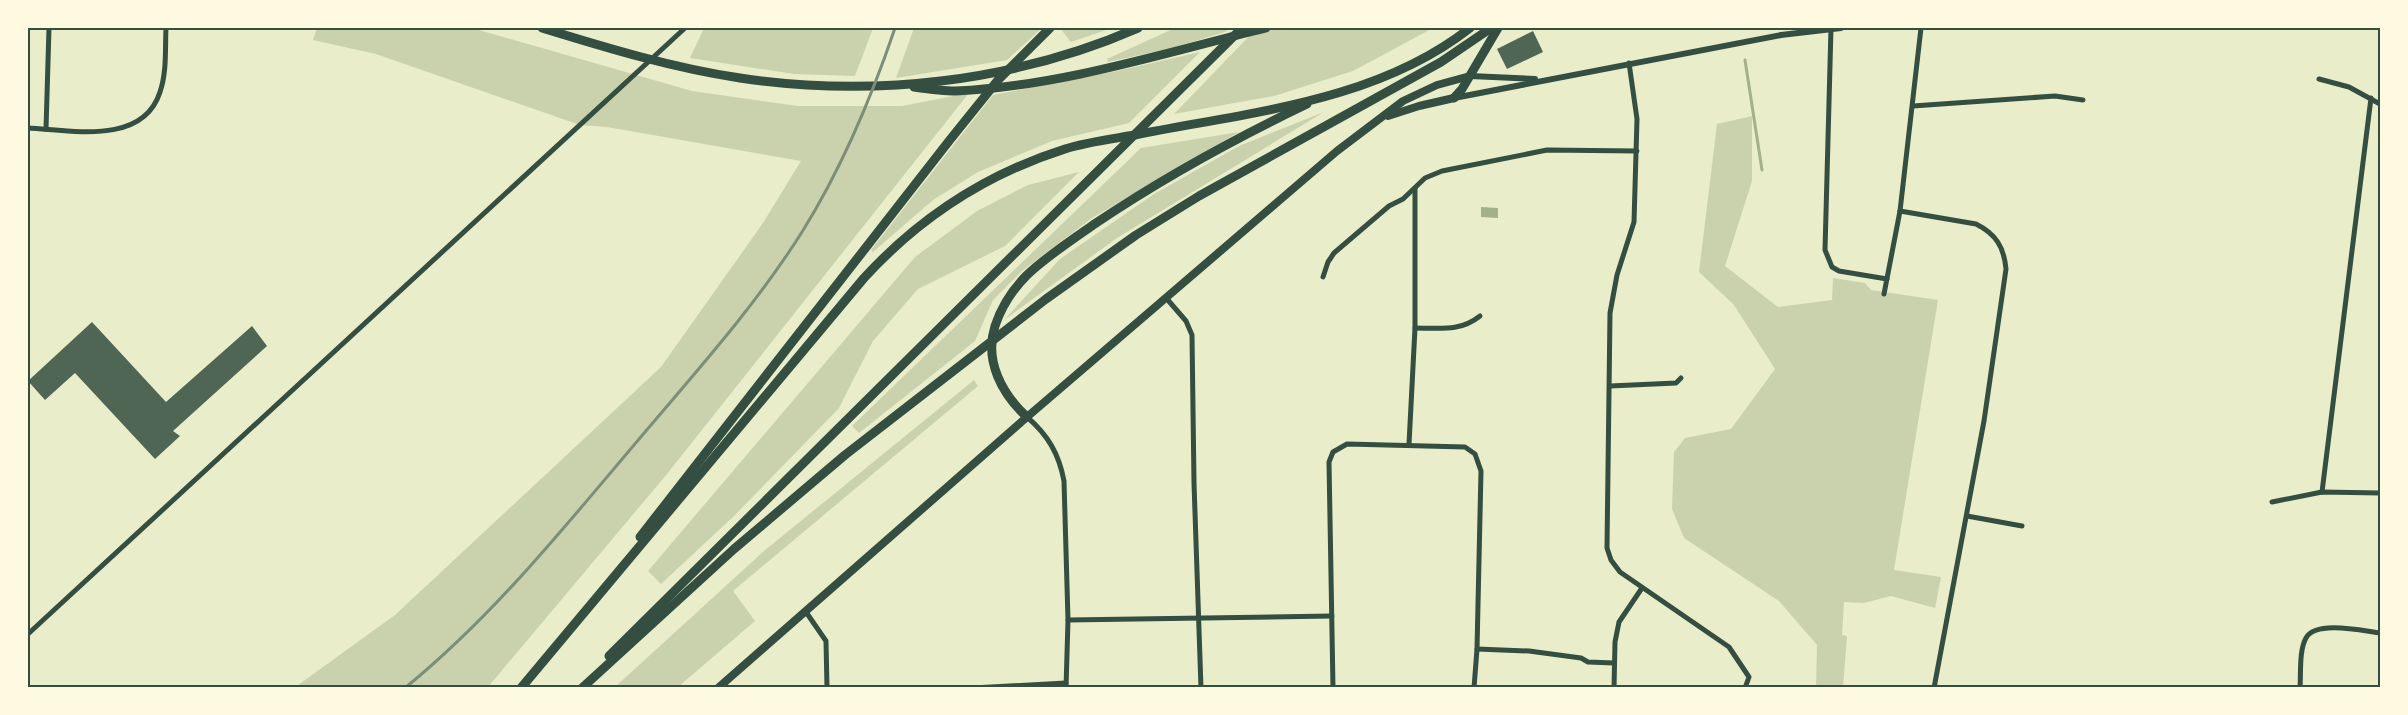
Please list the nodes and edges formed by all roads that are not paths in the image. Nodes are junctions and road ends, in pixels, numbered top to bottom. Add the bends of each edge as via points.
1 (50, 28) edge
2 (166, 28) edge
3 (542, 28) edge
4 (685, 28) edge
5 (1050, 28) edge
6 (1138, 28) edge
7 (1242, 28) edge
8 (1266, 28) edge
9 (1470, 28) edge
10 (1490, 28) edge
11 (1498, 28) edge
12 (1831, 28) edge
13 (1842, 28) edge
14 (1921, 28) edge
15 (1630, 63) junction
16 (1470, 76) junction
17 (1549, 79) junction
18 (2319, 79) dead end
19 (894, 86) junction
20 (1321, 98) junction
21 (1454, 98) junction
22 (2371, 98) junction
23 (2083, 100) dead end
24 (2380, 104) edge
25 (1913, 106) junction
26 (1381, 118) junction
27 (28, 128) edge
28 (46, 129) junction
29 (1637, 152) junction
30 (1415, 188) junction
31 (1900, 211) junction
32 (1323, 277) dead end
33 (1887, 279) junction
34 (1884, 294) dead end
35 (1167, 299) junction
36 (1480, 316) dead end
37 (1415, 328) junction
38 (1681, 378) dead end
39 (1610, 386) junction
40 (1027, 417) junction
41 (1409, 444) junction
42 (2322, 492) junction
43 (2380, 493) edge
44 (2272, 502) dead end
45 (1967, 516) junction
46 (2022, 526) dead end
47 (1642, 588) junction
48 (590, 604) junction
49 (806, 612) junction
50 (1200, 616) junction
51 (1332, 616) junction
52 (1068, 620) junction
53 (2380, 633) edge
54 (28, 634) edge
55 (1477, 649) junction
56 (1614, 663) junction
57 (1066, 685) edge
58 (521, 688) edge
59 (578, 688) edge
60 (582, 688) edge
61 (718, 688) edge
62 (827, 688) edge
63 (973, 688) edge
64 (1201, 688) edge
65 (1333, 688) edge
66 (1474, 688) edge
67 (1614, 688) edge
68 (1745, 688) edge
69 (1934, 688) edge
70 (2300, 688) edge

1 - 28 street
2 - 28 street via 163,81 155,104 148,112 117,130
3 - 19 highway via 706,72 770,82
4 - 54 street
5 - 48 highway via 998,80 949,140
6 - 19 highway via 1050,59 967,78
7 - 59 highway
8 - 19 highway via 1120,65 1030,81 954,91
9 - 20 highway via 1433,52 1389,74
10 - 60 highway via 1441,62 1199,196 1136,235 1046,299 838,461 734,549
11 - 16 highway
12 - 13 street
12 - 15 street
12 - 33 street via 1825,250 1830,263 1839,271
14 - 25 street
15 - 17 street
15 - 29 street via 1637,114
16 - 17 street
16 - 21 highway
16 - 26 main road via 1426,89
17 - 21 street
18 - 22 street via 2349,87
20 - 40 highway via 1176,173 1088,229 1026,276 1007,301 995,325 992,360 1008,395
20 - 48 highway via 1067,148 992,178 944,207 901,241 864,278
21 - 26 main road
22 - 24 street
22 - 42 street
23 - 25 street via 2055,96
25 - 31 street
26 - 35 main road via 1322,164
27 - 28 street
29 - 30 street via 1547,150 1442,171 1425,178
29 - 39 street via 1634,222 1617,275 1610,313
30 - 32 street via 1334,253
30 - 37 street
31 - 33 street
31 - 45 street via 1976,224 1994,236 2005,256 2006,269
33 - 34 street
35 - 40 main road
35 - 50 street via 1192,335
36 - 37 street via 1455,329
37 - 41 street
38 - 39 street via 1676,384
39 - 47 street via 1607,548 1620,572
40 - 49 main road
40 - 52 street via 1042,429 1054,448 1064,481
41 - 51 street via 1347,444 1333,452 1329,462
41 - 55 street via 1465,447 1478,460 1481,471
42 - 43 street
42 - 44 street
45 - 46 street
45 - 69 street
47 - 56 street via 1619,622
47 - 68 street via 1729,648 1749,677
48 - 58 highway
49 - 61 main road
49 - 62 street via 826,641
50 - 51 street
50 - 52 street
50 - 64 street
51 - 65 street
52 - 57 street
53 - 70 street via 2324,627 2314,630 2304,644
55 - 56 street via 1529,651 1581,658 1588,662
55 - 66 street
56 - 67 street
57 - 63 street

